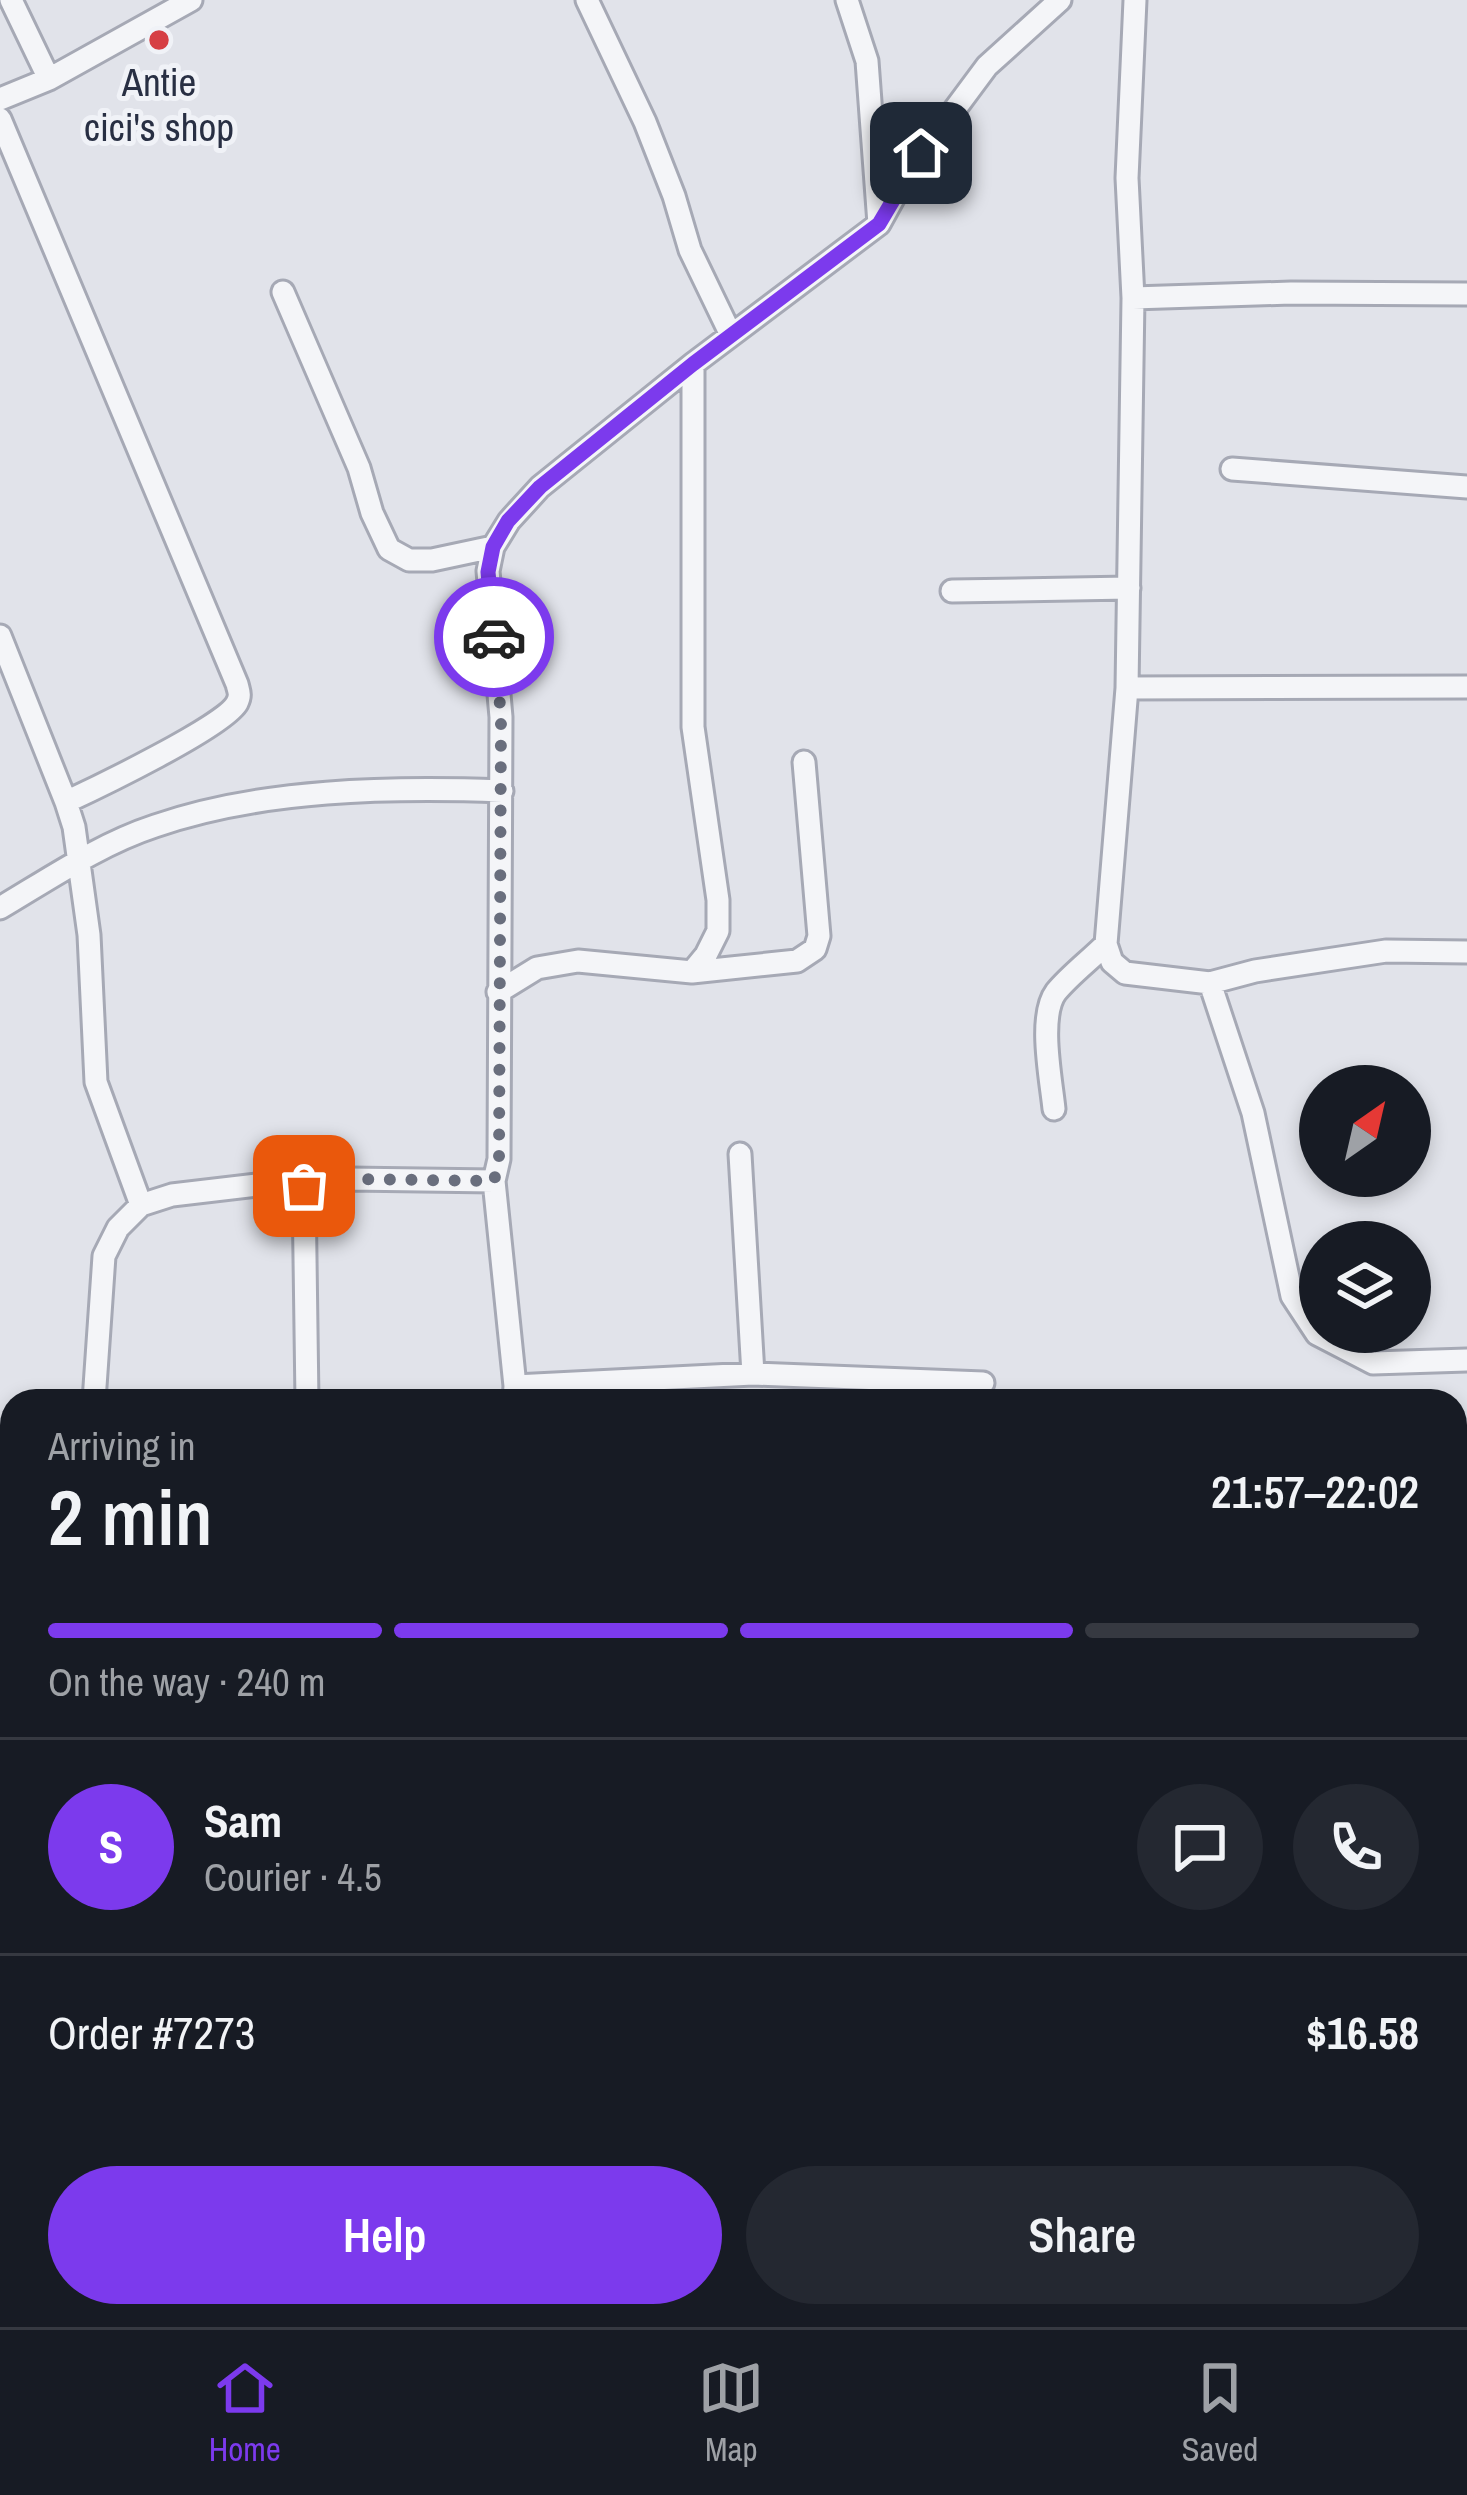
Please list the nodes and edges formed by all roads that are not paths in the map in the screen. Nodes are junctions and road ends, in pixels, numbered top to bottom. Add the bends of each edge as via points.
1 (11, 0) edge
2 (191, 0) edge
3 (587, 0) edge
4 (847, 0) edge
5 (1060, 0) edge
6 (1135, 0) edge
7 (49, 79) junction
8 (0, 99) edge
9 (0, 119) edge
10 (879, 224) junction
11 (283, 292) dead end
12 (1467, 294) edge
13 (1133, 298) junction
14 (731, 335) junction
15 (693, 364) junction
16 (1232, 469) dead end
17 (1467, 488) edge
18 (493, 547) junction
19 (1129, 588) junction
20 (952, 591) dead end
21 (0, 636) edge
22 (1467, 687) edge
23 (1126, 688) junction
24 (805, 762) dead end
25 (502, 791) junction
26 (66, 802) junction
27 (80, 860) junction
28 (0, 908) edge
29 (1106, 944) junction
30 (1467, 952) edge
31 (692, 972) junction
32 (1210, 983) junction
33 (498, 992) junction
34 (1054, 1109) dead end
35 (740, 1154) dead end
36 (494, 1181) junction
37 (304, 1186) junction
38 (141, 1205) junction
39 (1467, 1360) edge
40 (753, 1374) junction
41 (983, 1383) dead end
42 (95, 1389) edge
43 (307, 1389) edge
44 (514, 1389) edge
45 (564, 1389) edge

1 - 7 street
2 - 7 street
3 - 14 street
4 - 10 street via 866,61
5 - 10 street via 987,66
6 - 13 street via 1127,178
7 - 8 street
9 - 26 street via 239,694 236,706 203,730
10 - 14 street
11 - 18 street via 389,549 432,560
12 - 13 street
13 - 19 street
14 - 15 street
15 - 18 street via 540,487
15 - 31 street via 692,727 718,931
16 - 17 street
18 - 25 street
19 - 20 street
19 - 23 street
21 - 26 street
22 - 23 street
23 - 29 street
24 - 31 street via 815,950 797,961
25 - 27 street via 386,788 248,802 153,826
25 - 33 street
26 - 27 street
27 - 28 street
27 - 38 street via 96,1082
29 - 32 street via 1125,973
29 - 34 street via 1048,1005
30 - 32 street via 1386,951
31 - 33 street via 578,961 538,968
32 - 39 street via 1253,1112 1292,1296 1304,1316 1317,1334 1373,1363
33 - 36 street
35 - 40 street
36 - 37 street
36 - 44 street
37 - 38 street via 194,1192
37 - 43 street
38 - 42 street via 104,1256
40 - 41 street
40 - 45 street

